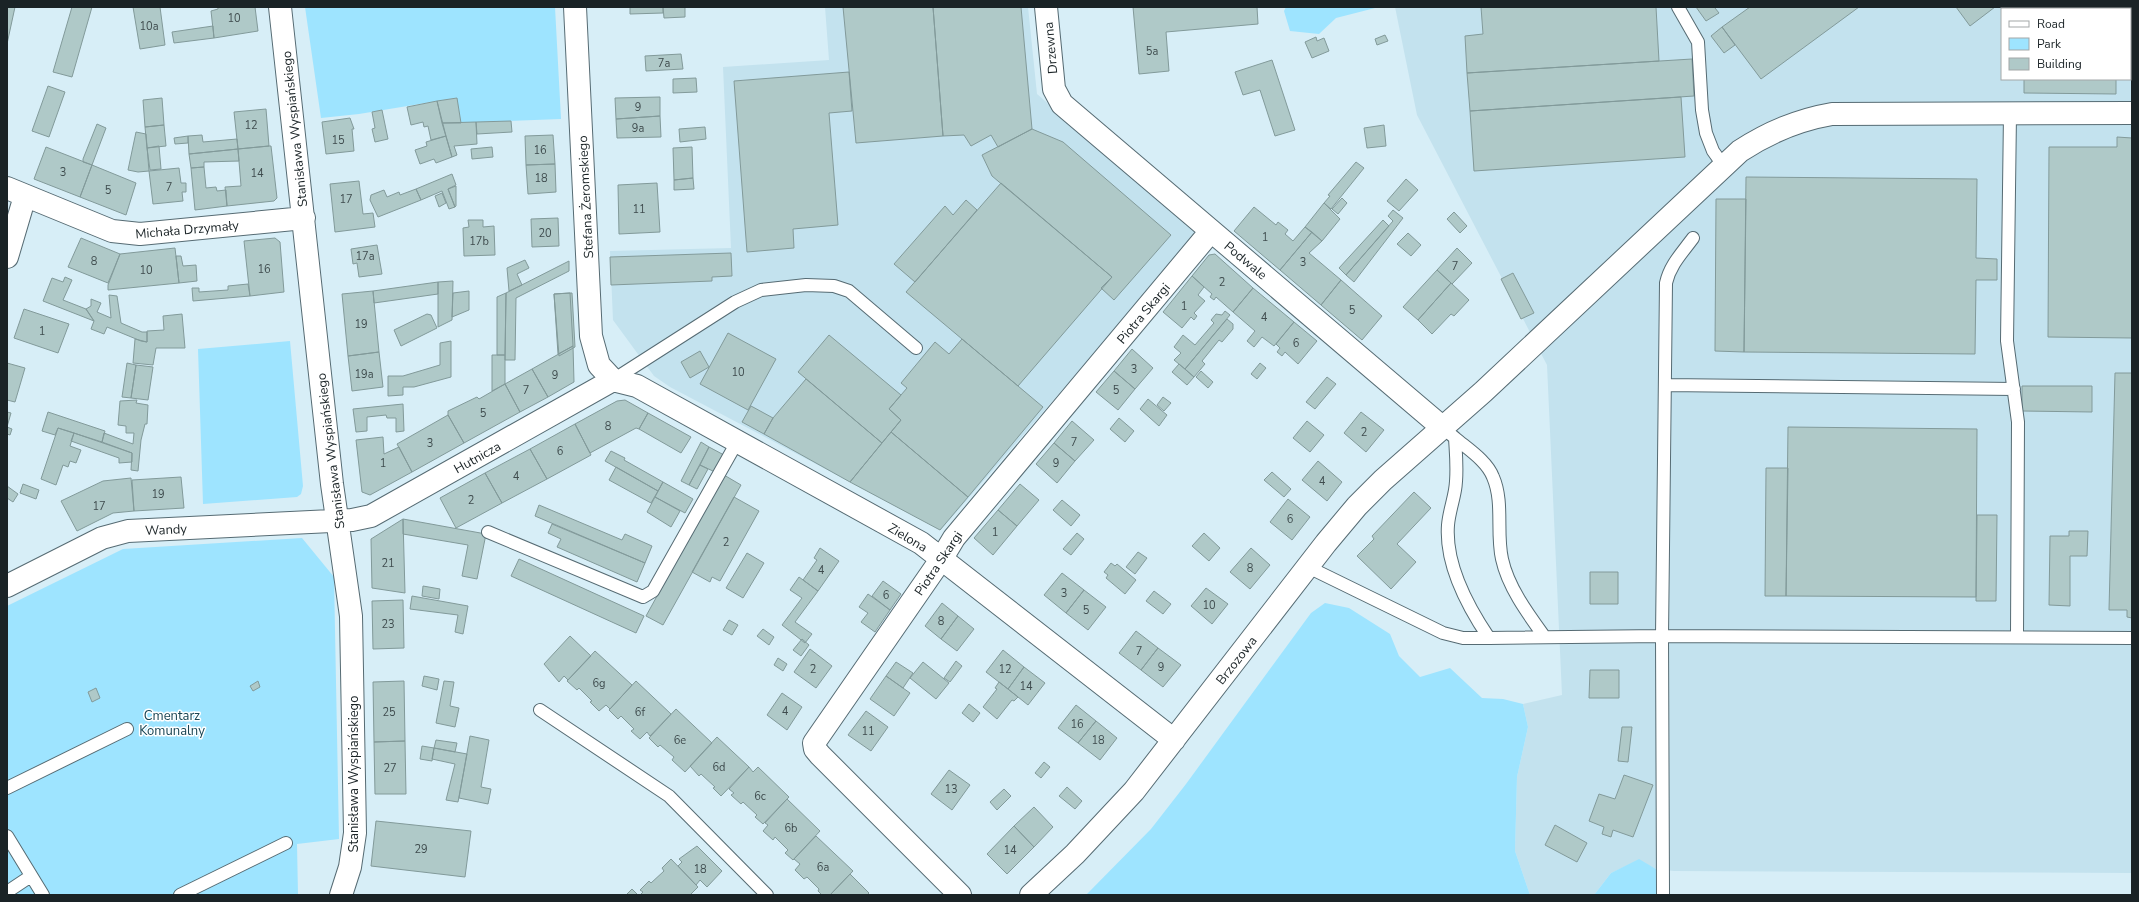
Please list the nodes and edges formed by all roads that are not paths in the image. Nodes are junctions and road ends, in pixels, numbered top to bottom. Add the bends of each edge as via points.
1 (280, 7) edge
2 (575, 7) edge
3 (1046, 7) edge
4 (1678, 7) edge
5 (1054, 89) joint
6 (2132, 112) edge
7 (2010, 114) junction
8 (1723, 165) junction
9 (16, 192) edge
10 (304, 218) junction
11 (1212, 231) junction
12 (1693, 238) dead end
13 (7, 257) edge
14 (916, 348) dead end
15 (613, 380) junction
16 (1665, 385) junction
17 (2014, 389) junction
18 (1449, 433) junction
19 (737, 442) junction
20 (337, 521) junction
21 (488, 532) dead end
22 (942, 558) junction
23 (1308, 567) junction
24 (7, 586) edge
25 (1544, 636) junction
26 (1662, 636) junction
27 (2017, 637) junction
28 (1489, 638) junction
29 (2132, 638) edge
30 (540, 710) dead end
31 (126, 729) dead end
32 (1174, 740) junction
33 (7, 788) edge
34 (7, 836) edge
35 (286, 843) dead end
36 (31, 876) junction
37 (7, 892) edge
38 (43, 895) edge
39 (180, 895) edge
40 (341, 895) edge
41 (767, 895) edge
42 (960, 895) edge
43 (1031, 895) edge
44 (1662, 895) edge

1 - 10 street, Stanisława Wyspiańskiego
2 - 15 street, Stefana Żeromskiego via 592,336 600,365
3 - 5 street, Drzewna
4 - 8 lane via 1698,42 1706,133 1713,151
5 - 11 street, Podwale via 1062,104
6 - 7 street, Brzozowa
7 - 8 street, Brzozowa via 1832,114 1806,119 1771,132
7 - 17 lane via 2007,342
8 - 18 street, Brzozowa
9 - 10 street, Michała Drzymały via 112,231 126,234
9 - 13 street
10 - 20 street, Stanisława Wyspiańskiego
11 - 18 street, Podwale
11 - 22 street, Piotra Skargi via 954,538
12 - 16 lane via 1668,272
14 - 15 lane via 849,291 834,286 806,285 761,290 735,302
15 - 19 street, Zielona via 637,386
15 - 20 street, Hutnicza via 371,516
16 - 17 lane
16 - 26 lane
17 - 27 lane via 2018,422
18 - 23 street, Brzozowa via 1383,480 1357,506
18 - 25 lane via 1480,460 1493,476 1498,490 1502,560 1519,598
18 - 28 lane via 1456,476 1448,526 1449,549 1457,577 1475,618
19 - 21 lane via 653,591 643,597
19 - 22 street, Zielona via 921,543
20 - 24 street, Wandy via 128,531 114,534
20 - 40 street, Stanisława Wyspiańskiego via 351,616 355,833 350,867
22 - 32 street, Zielona
22 - 42 street, Piotra Skargi via 814,743 820,755
23 - 28 lane via 1443,633 1463,638
23 - 32 street, Brzozowa
25 - 26 lane
25 - 28 lane
26 - 27 lane
26 - 44 lane
27 - 29 lane
30 - 41 lane via 669,796
31 - 33 lane
32 - 43 street, Brzozowa via 1103,825
34 - 36 lane
35 - 39 lane
36 - 37 lane
36 - 38 lane

